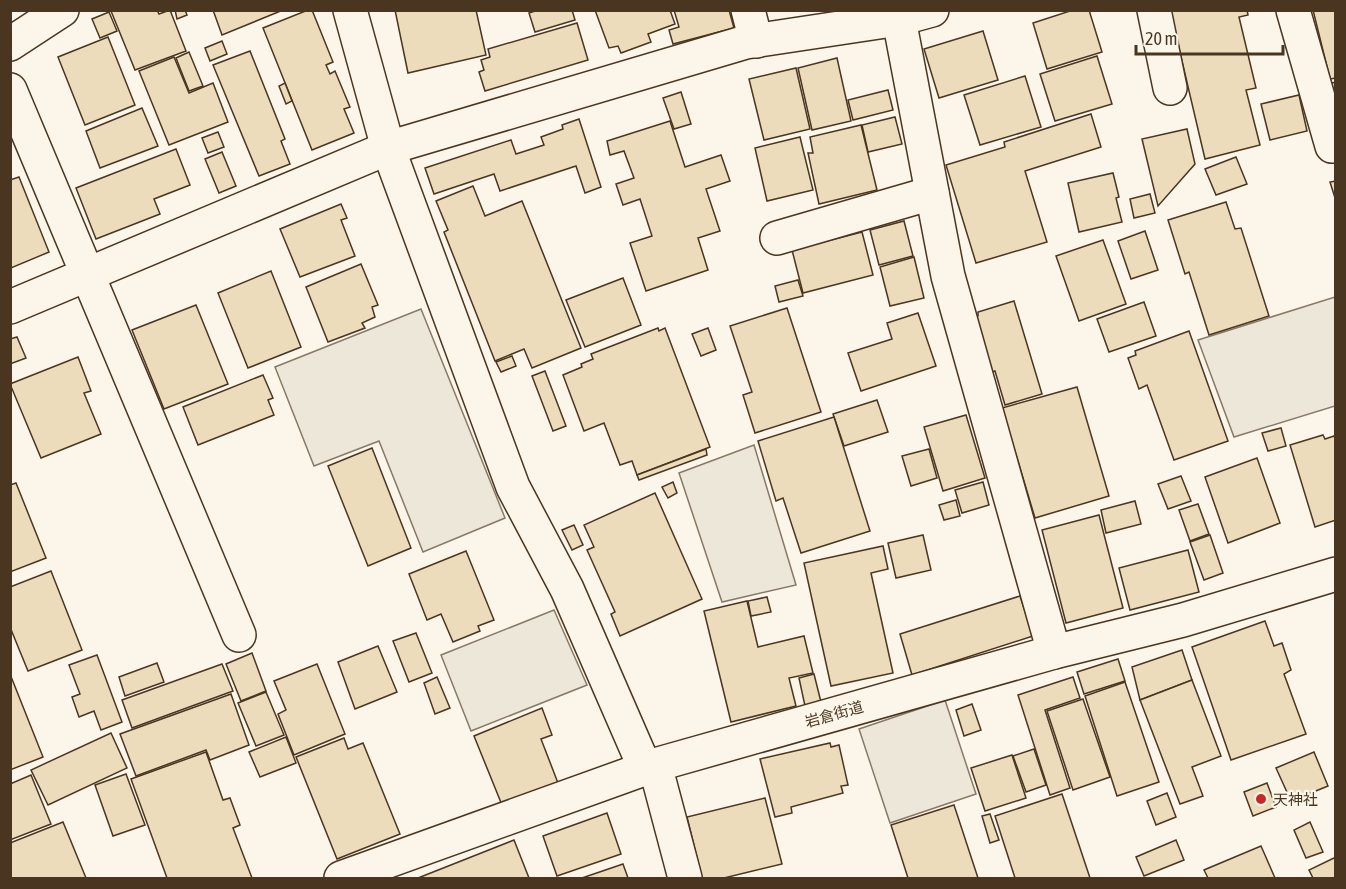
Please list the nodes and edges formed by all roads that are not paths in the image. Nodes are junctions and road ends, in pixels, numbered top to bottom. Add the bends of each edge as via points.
1 (62, 10) edge
2 (350, 10) edge
3 (932, 10) edge
4 (1154, 10) edge
5 (1293, 10) edge
6 (899, 19) junction
7 (752, 26) edge
8 (10, 44) edge
9 (1170, 88) dead end
10 (10, 90) edge
11 (1335, 146) edge
12 (388, 148) junction
13 (932, 193) junction
14 (777, 238) dead end
15 (88, 275) junction
16 (10, 307) edge
17 (1335, 574) edge
18 (239, 635) dead end
19 (1054, 652) junction
20 (650, 766) junction
21 (341, 879) edge
22 (685, 879) edge

1 - 8 street
2 - 12 street
3 - 6 street
4 - 9 street
5 - 11 street
6 - 7 street
6 - 13 street
7 - 12 street via 746,42
10 - 15 street
12 - 15 street
12 - 20 street via 513,487 567,589
13 - 14 street
13 - 19 street via 948,276
15 - 16 street
15 - 18 street
17 - 19 street, 岩倉街道 via 1183,620
19 - 20 street, 岩倉街道
20 - 21 street, 岩倉街道
20 - 22 street

